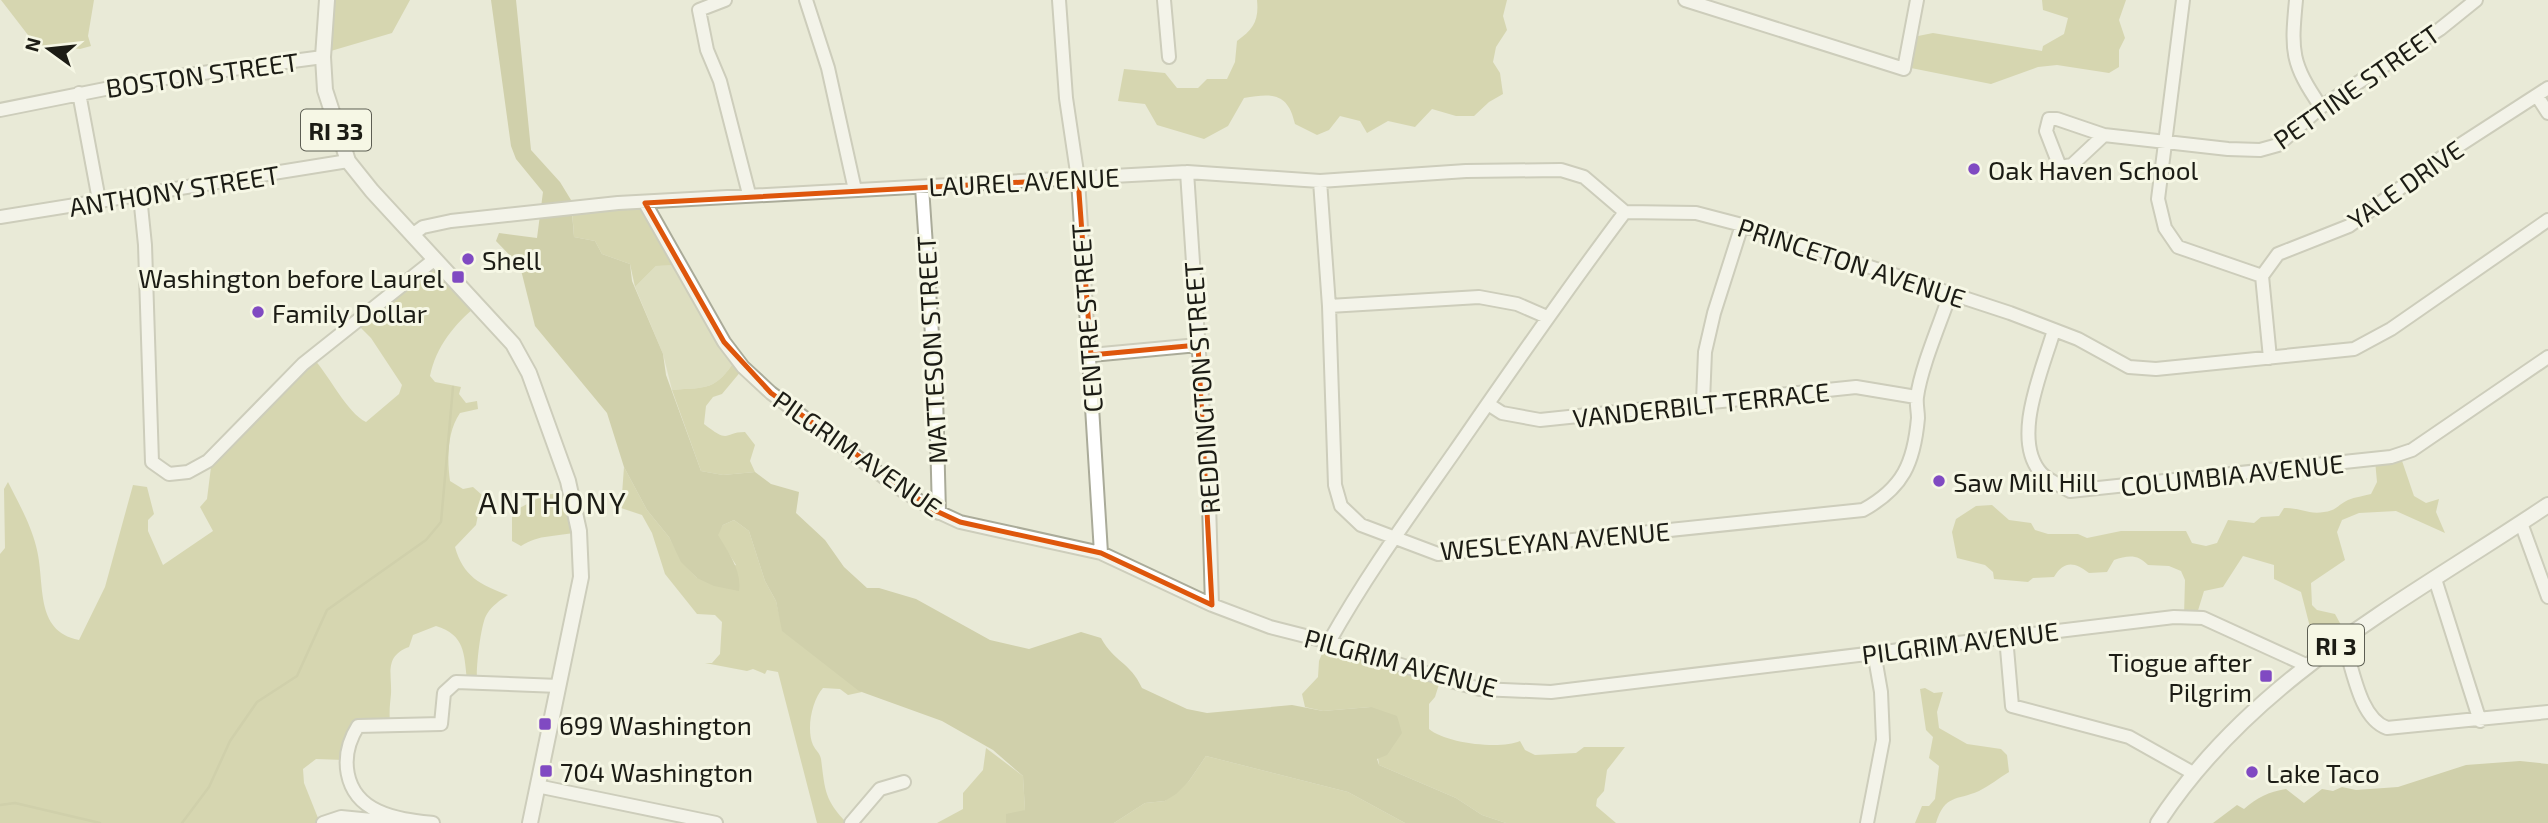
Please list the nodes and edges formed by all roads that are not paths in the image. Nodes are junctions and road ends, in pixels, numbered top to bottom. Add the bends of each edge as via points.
1 (327, 0) edge
2 (725, 0) edge
3 (806, 0) edge
4 (1059, 0) edge
5 (1164, 0) edge
6 (1685, 0) edge
7 (1917, 0) edge
8 (2182, 0) edge
9 (2296, 0) edge
10 (2476, 0) edge
11 (323, 57) junction
12 (1169, 57) dead end
13 (2548, 88) edge
14 (79, 93) junction
15 (2537, 96) junction
16 (2321, 107) junction
17 (0, 110) edge
18 (2548, 113) edge
19 (2104, 135) junction
20 (2163, 140) junction
21 (348, 162) junction
22 (1187, 172) junction
23 (1078, 179) junction
24 (1320, 181) junction
25 (922, 187) junction
26 (855, 190) junction
27 (749, 194) junction
28 (140, 196) junction
29 (99, 200) junction
30 (645, 203) junction
31 (1625, 212) junction
32 (0, 217) edge
33 (2548, 220) edge
34 (1742, 225) junction
35 (412, 235) junction
36 (435, 259) junction
37 (2262, 276) junction
38 (1950, 294) junction
39 (1329, 306) junction
40 (1546, 317) junction
41 (2054, 330) junction
42 (1198, 345) junction
43 (1091, 355) junction
44 (2548, 357) edge
45 (2270, 358) junction
46 (1916, 397) junction
47 (1703, 401) junction
48 (1488, 404) junction
49 (2548, 505) edge
50 (939, 513) junction
51 (2521, 523) junction
52 (1392, 538) junction
53 (1101, 553) junction
54 (2435, 579) junction
55 (2548, 597) edge
56 (1212, 605) junction
57 (2006, 637) junction
58 (2343, 640) junction
59 (1329, 642) junction
60 (1874, 652) junction
61 (2306, 665) junction
62 (559, 686) junction
63 (2548, 712) edge
64 (2480, 721) junction
65 (2193, 773) junction
66 (904, 782) dead end
67 (537, 786) junction
68 (404, 822) edge
69 (323, 823) edge
70 (433, 823) edge
71 (530, 823) edge
72 (716, 823) edge
73 (851, 823) edge
74 (1867, 823) edge
75 (2158, 823) edge

1 - 11 main road, RI 33
2 - 27 street via 699,10
3 - 26 street via 828,68
4 - 23 street, CENTRE STREET
5 - 12 street
6 - 7 street via 1904,69
8 - 20 street
9 - 16 street via 2293,52
10 - 16 street, PETTINE STREET
11 - 14 street, BOSTON STREET
11 - 21 main road, RI 33 via 324,90
13 - 15 street, YALE DRIVE
14 - 17 street, BOSTON STREET
14 - 29 street
15 - 18 street
15 - 37 street, YALE DRIVE via 2449,152 2349,226 2278,254
16 - 20 street, PETTINE STREET via 2278,145 2260,150
19 - 19 street, PETTINE STREET via 2071,165 2060,167 2046,131 2049,120 2057,119
19 - 20 street, PETTINE STREET
20 - 37 street via 2158,199 2165,228 2178,247
21 - 28 street, ANTHONY STREET
21 - 35 main road, RI 33
22 - 23 street, LAUREL AVENUE
22 - 24 street, LAUREL AVENUE
22 - 42 street, REDDINGTON STREET
23 - 25 street, LAUREL AVENUE
23 - 43 street, CENTRE STREET
24 - 31 street, LAUREL AVENUE via 1561,170 1584,177
24 - 39 street, WESLEYAN AVENUE
25 - 26 street, LAUREL AVENUE
25 - 50 street, MATTESON STREET
26 - 27 street, LAUREL AVENUE
27 - 30 street, LAUREL AVENUE
28 - 29 street, ANTHONY STREET
28 - 36 street via 152,462 169,474 188,472 208,461 303,364
29 - 32 street, ANTHONY STREET
30 - 35 street, LAUREL AVENUE via 451,221 423,227
30 - 50 street, PILGRIM AVENUE via 743,367 771,393
31 - 34 street, PRINCETON AVENUE via 1696,213
31 - 40 street
33 - 45 street, PRINCETON AVENUE via 2391,329 2354,349
34 - 38 street, PRINCETON AVENUE
34 - 47 street via 1705,352
35 - 36 main road, RI 33
36 - 62 main road, RI 33 via 513,344 529,373 568,481 579,531 581,578
37 - 45 street
38 - 41 street, PRINCETON AVENUE
38 - 46 street, WESLEYAN AVENUE
39 - 40 street via 1479,297 1517,304
39 - 52 street, WESLEYAN AVENUE via 1335,485 1341,506 1360,525
40 - 48 street
41 - 44 street, COLUMBIA AVENUE via 2028,425 2029,450 2043,474 2070,491 2391,457 2412,450
41 - 45 street, PRINCETON AVENUE via 2129,367
42 - 43 street
42 - 56 street, REDDINGTON STREET
43 - 53 street, CENTRE STREET
46 - 47 street, VANDERBILT TERRACE via 1856,387
46 - 52 street, WESLEYAN AVENUE via 1914,447 1905,474 1886,497 1863,510 1438,554
47 - 48 street, VANDERBILT TERRACE via 1540,420 1502,413
48 - 52 street
49 - 51 main road, RI 3
50 - 53 street, PILGRIM AVENUE via 960,522
51 - 54 main road, RI 3
51 - 55 street
52 - 59 street
53 - 56 street, PILGRIM AVENUE
54 - 58 main road, RI 3
54 - 64 street
56 - 59 street, PILGRIM AVENUE
57 - 60 street, PILGRIM AVENUE
57 - 61 street, PILGRIM AVENUE via 2174,617 2203,618
57 - 65 street via 2012,706 2129,737
58 - 61 main road, RI 3
58 - 64 street via 2363,708 2375,724 2387,728
59 - 60 street, PILGRIM AVENUE via 1451,681 1508,692 1551,692
60 - 74 street via 1883,740
61 - 65 main road, RI 3 via 2235,727
62 - 67 main road, RI 33
62 - 68 street via 456,682 444,693 441,724 358,726 348,742 345,763 353,788 376,810
63 - 64 street
65 - 75 main road, RI 3
66 - 73 street via 880,789
67 - 71 main road, RI 33
67 - 72 street
68 - 69 street via 341,817
68 - 70 street

